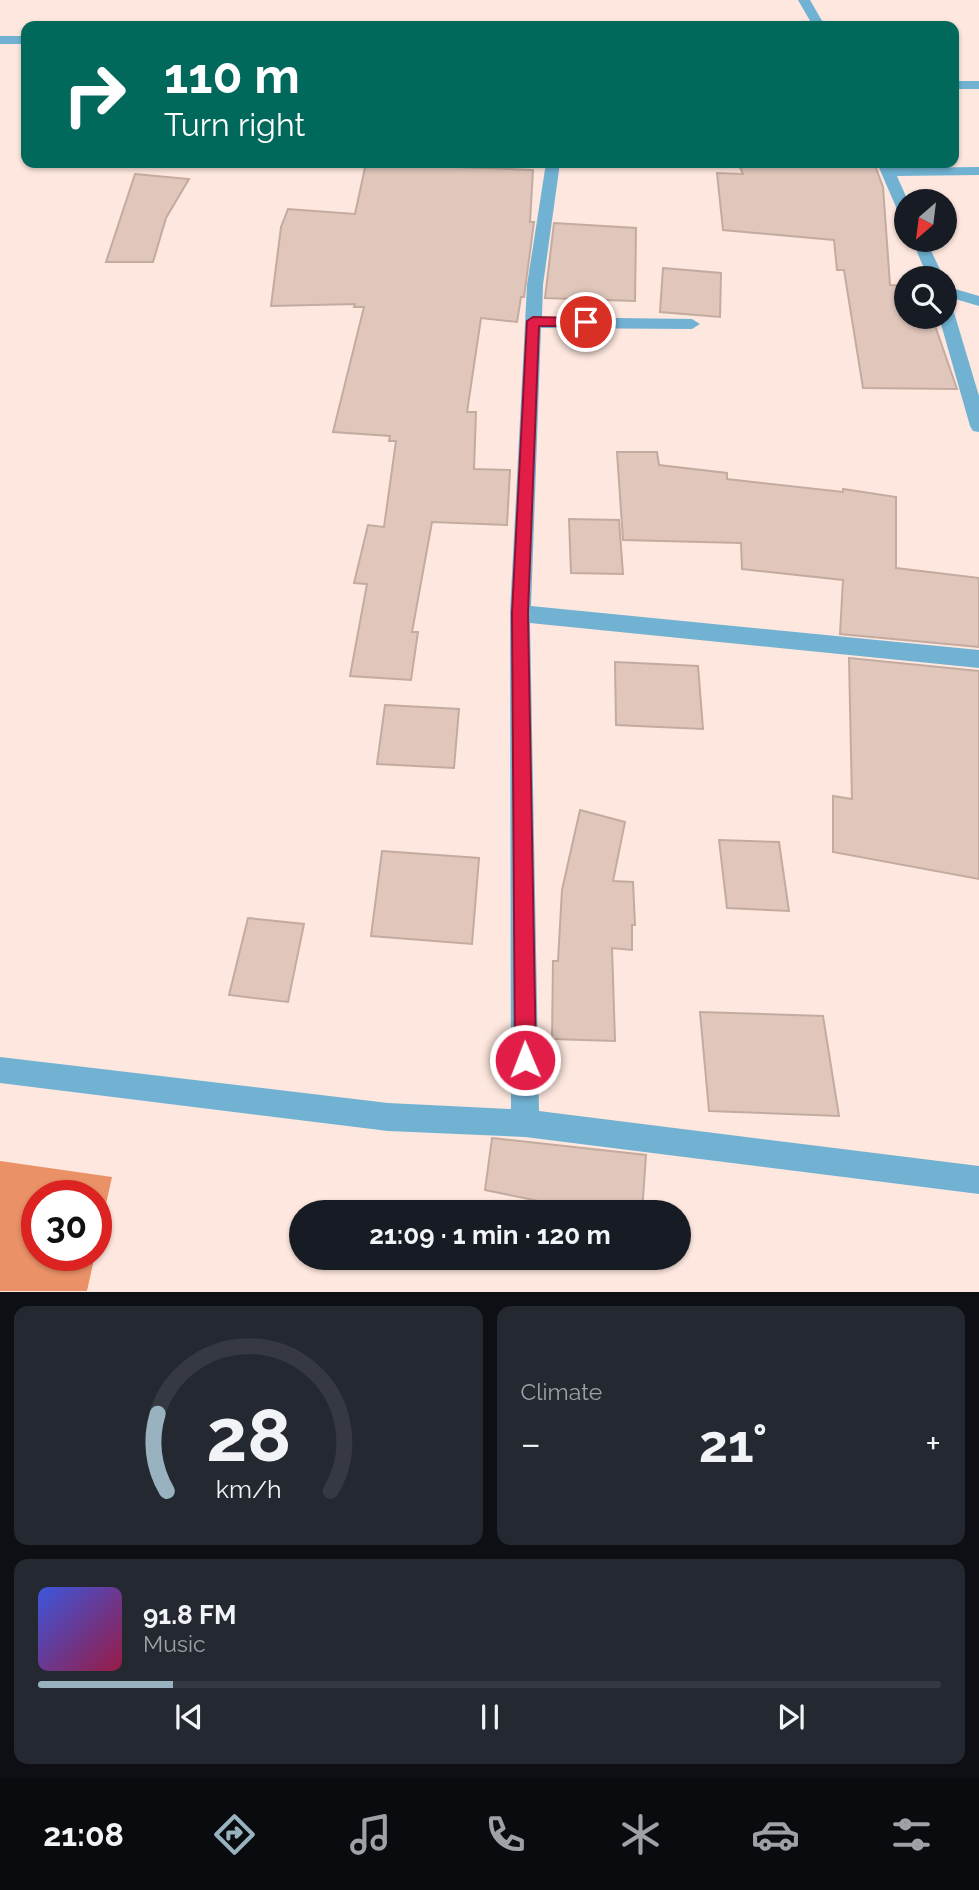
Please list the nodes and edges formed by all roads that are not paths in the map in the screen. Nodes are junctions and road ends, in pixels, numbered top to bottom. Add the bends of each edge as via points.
1 (804, 0) edge
2 (816, 21) edge
3 (0, 40) edge
4 (21, 40) edge
5 (959, 85) edge
6 (979, 85) edge
7 (552, 168) edge
8 (885, 168) edge
9 (904, 168) edge
10 (979, 172) edge
11 (895, 189) edge
12 (957, 295) edge
13 (979, 301) edge
14 (533, 321) junction
15 (692, 324) dead end
16 (951, 329) edge
17 (979, 426) edge
18 (520, 613) junction
19 (979, 659) edge
20 (0, 1070) edge
21 (525, 1123) junction
22 (979, 1180) edge

1 - 2 street
3 - 4 street
5 - 6 street
7 - 14 street
8 - 11 street
9 - 10 street
12 - 13 street
14 - 15 street
14 - 18 street
16 - 17 street
18 - 19 street
18 - 21 street
20 - 21 street via 388,1117
21 - 22 street

